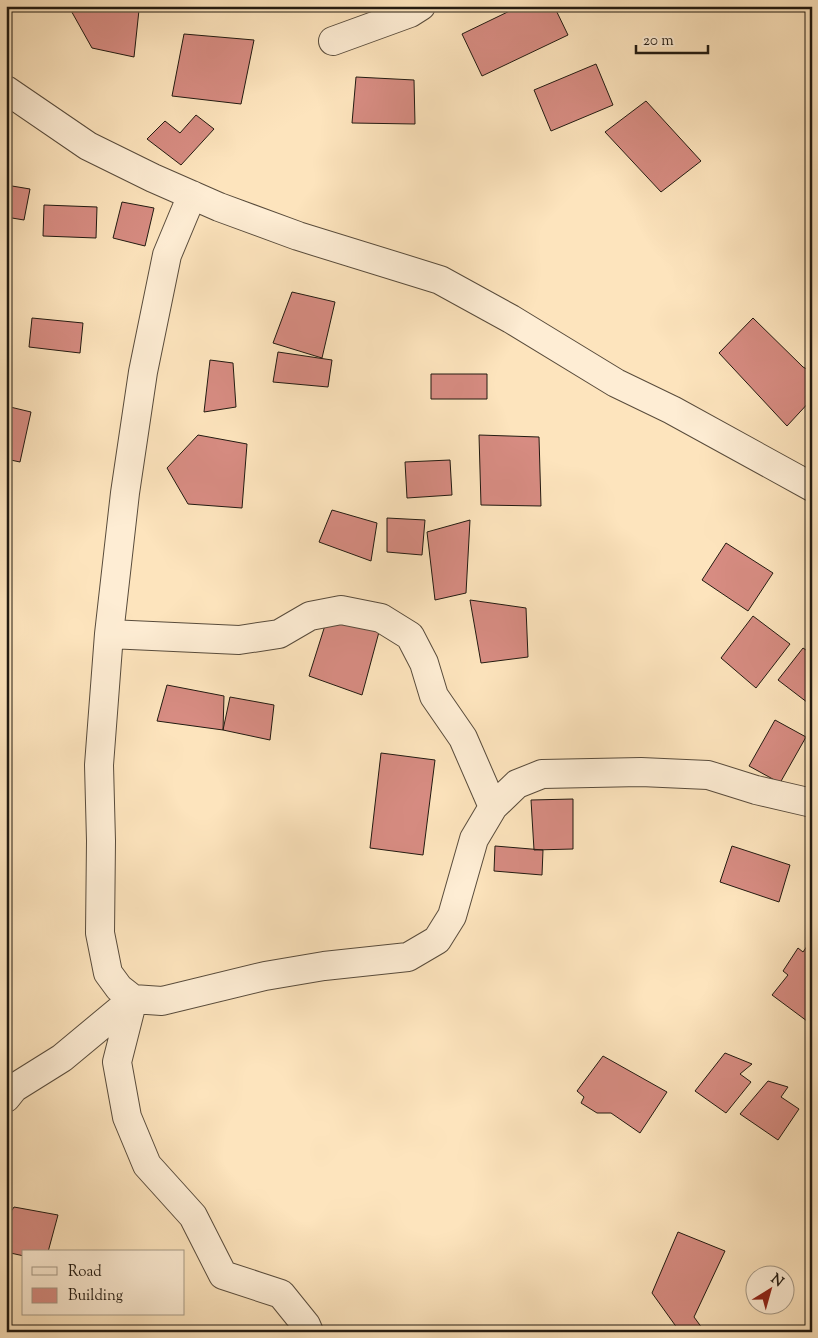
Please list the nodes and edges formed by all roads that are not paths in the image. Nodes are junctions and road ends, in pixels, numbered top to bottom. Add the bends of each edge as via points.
1 (421, 6) edge
2 (333, 40) dead end
3 (6, 90) edge
4 (192, 195) junction
5 (812, 487) edge
6 (109, 634) junction
7 (812, 803) edge
8 (493, 807) junction
9 (133, 998) junction
10 (6, 1098) edge
11 (309, 1332) edge

1 - 2 street via 410,13
3 - 4 street via 88,146
4 - 5 street via 298,236 440,280 511,319 616,384 672,410
4 - 6 street via 167,255 144,372 125,493
6 - 8 street via 239,640 279,634 310,616 341,610 381,618 410,636 424,663 434,696 463,738
6 - 9 street via 99,765 102,841 100,933 108,972 119,988
7 - 8 street via 708,775 641,772 542,774 517,784
8 - 9 street via 474,839 452,916 438,940 408,957 275,974 162,1000
9 - 10 street via 62,1058 14,1088
9 - 11 street via 117,1062 127,1117 147,1164 193,1216 223,1275 281,1294

